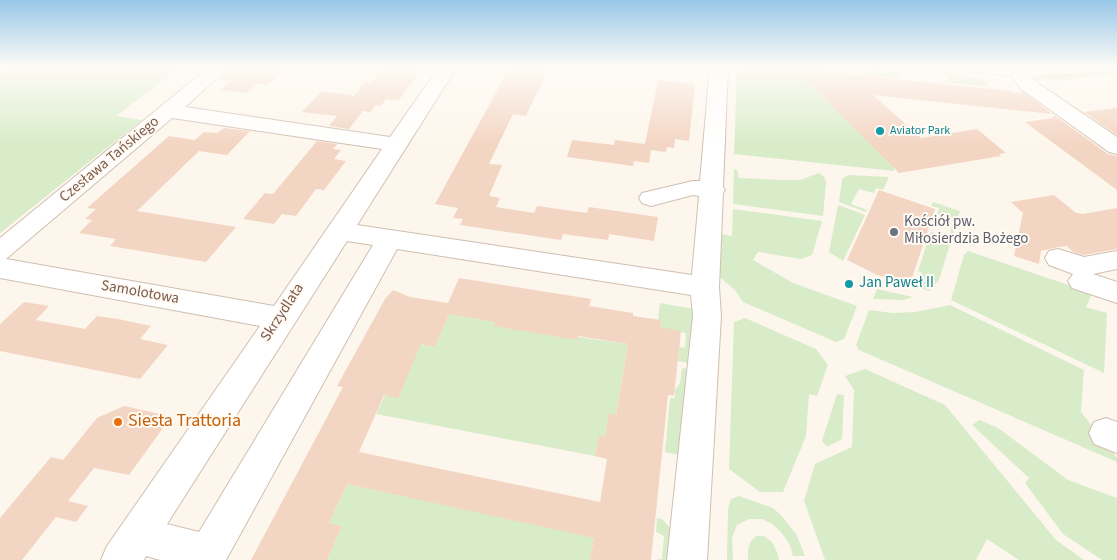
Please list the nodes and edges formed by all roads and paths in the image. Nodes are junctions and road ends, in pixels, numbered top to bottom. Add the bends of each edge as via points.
1 (189, 93) edge
2 (430, 93) edge
3 (718, 93) edge
4 (1038, 93) edge
5 (168, 111) junction
6 (396, 144) junction
7 (1117, 147) edge
8 (713, 190) junction
9 (651, 198) dead end
10 (338, 230) junction
11 (390, 239) junction
12 (0, 252) edge
13 (1058, 258) dead end
14 (1117, 260) edge
15 (0, 268) edge
16 (1082, 281) dead end
17 (705, 287) junction
18 (1117, 293) edge
19 (280, 318) junction
20 (129, 548) edge
21 (687, 560) edge

1 - 5 street, Czesława Tańskiego
2 - 6 street, Skrzydlata
3 - 8 street
4 - 7 street
5 - 6 street
5 - 12 street, Czesława Tańskiego
6 - 10 street, Skrzydlata
8 - 9 street via 692,188
8 - 17 street
10 - 11 street
10 - 19 street, Skrzydlata
11 - 17 street
11 - 20 street via 208,554
13 - 14 street via 1083,267
15 - 19 street, Samolotowa
16 - 18 street
17 - 21 street via 706,316
19 - 20 street, Skrzydlata

